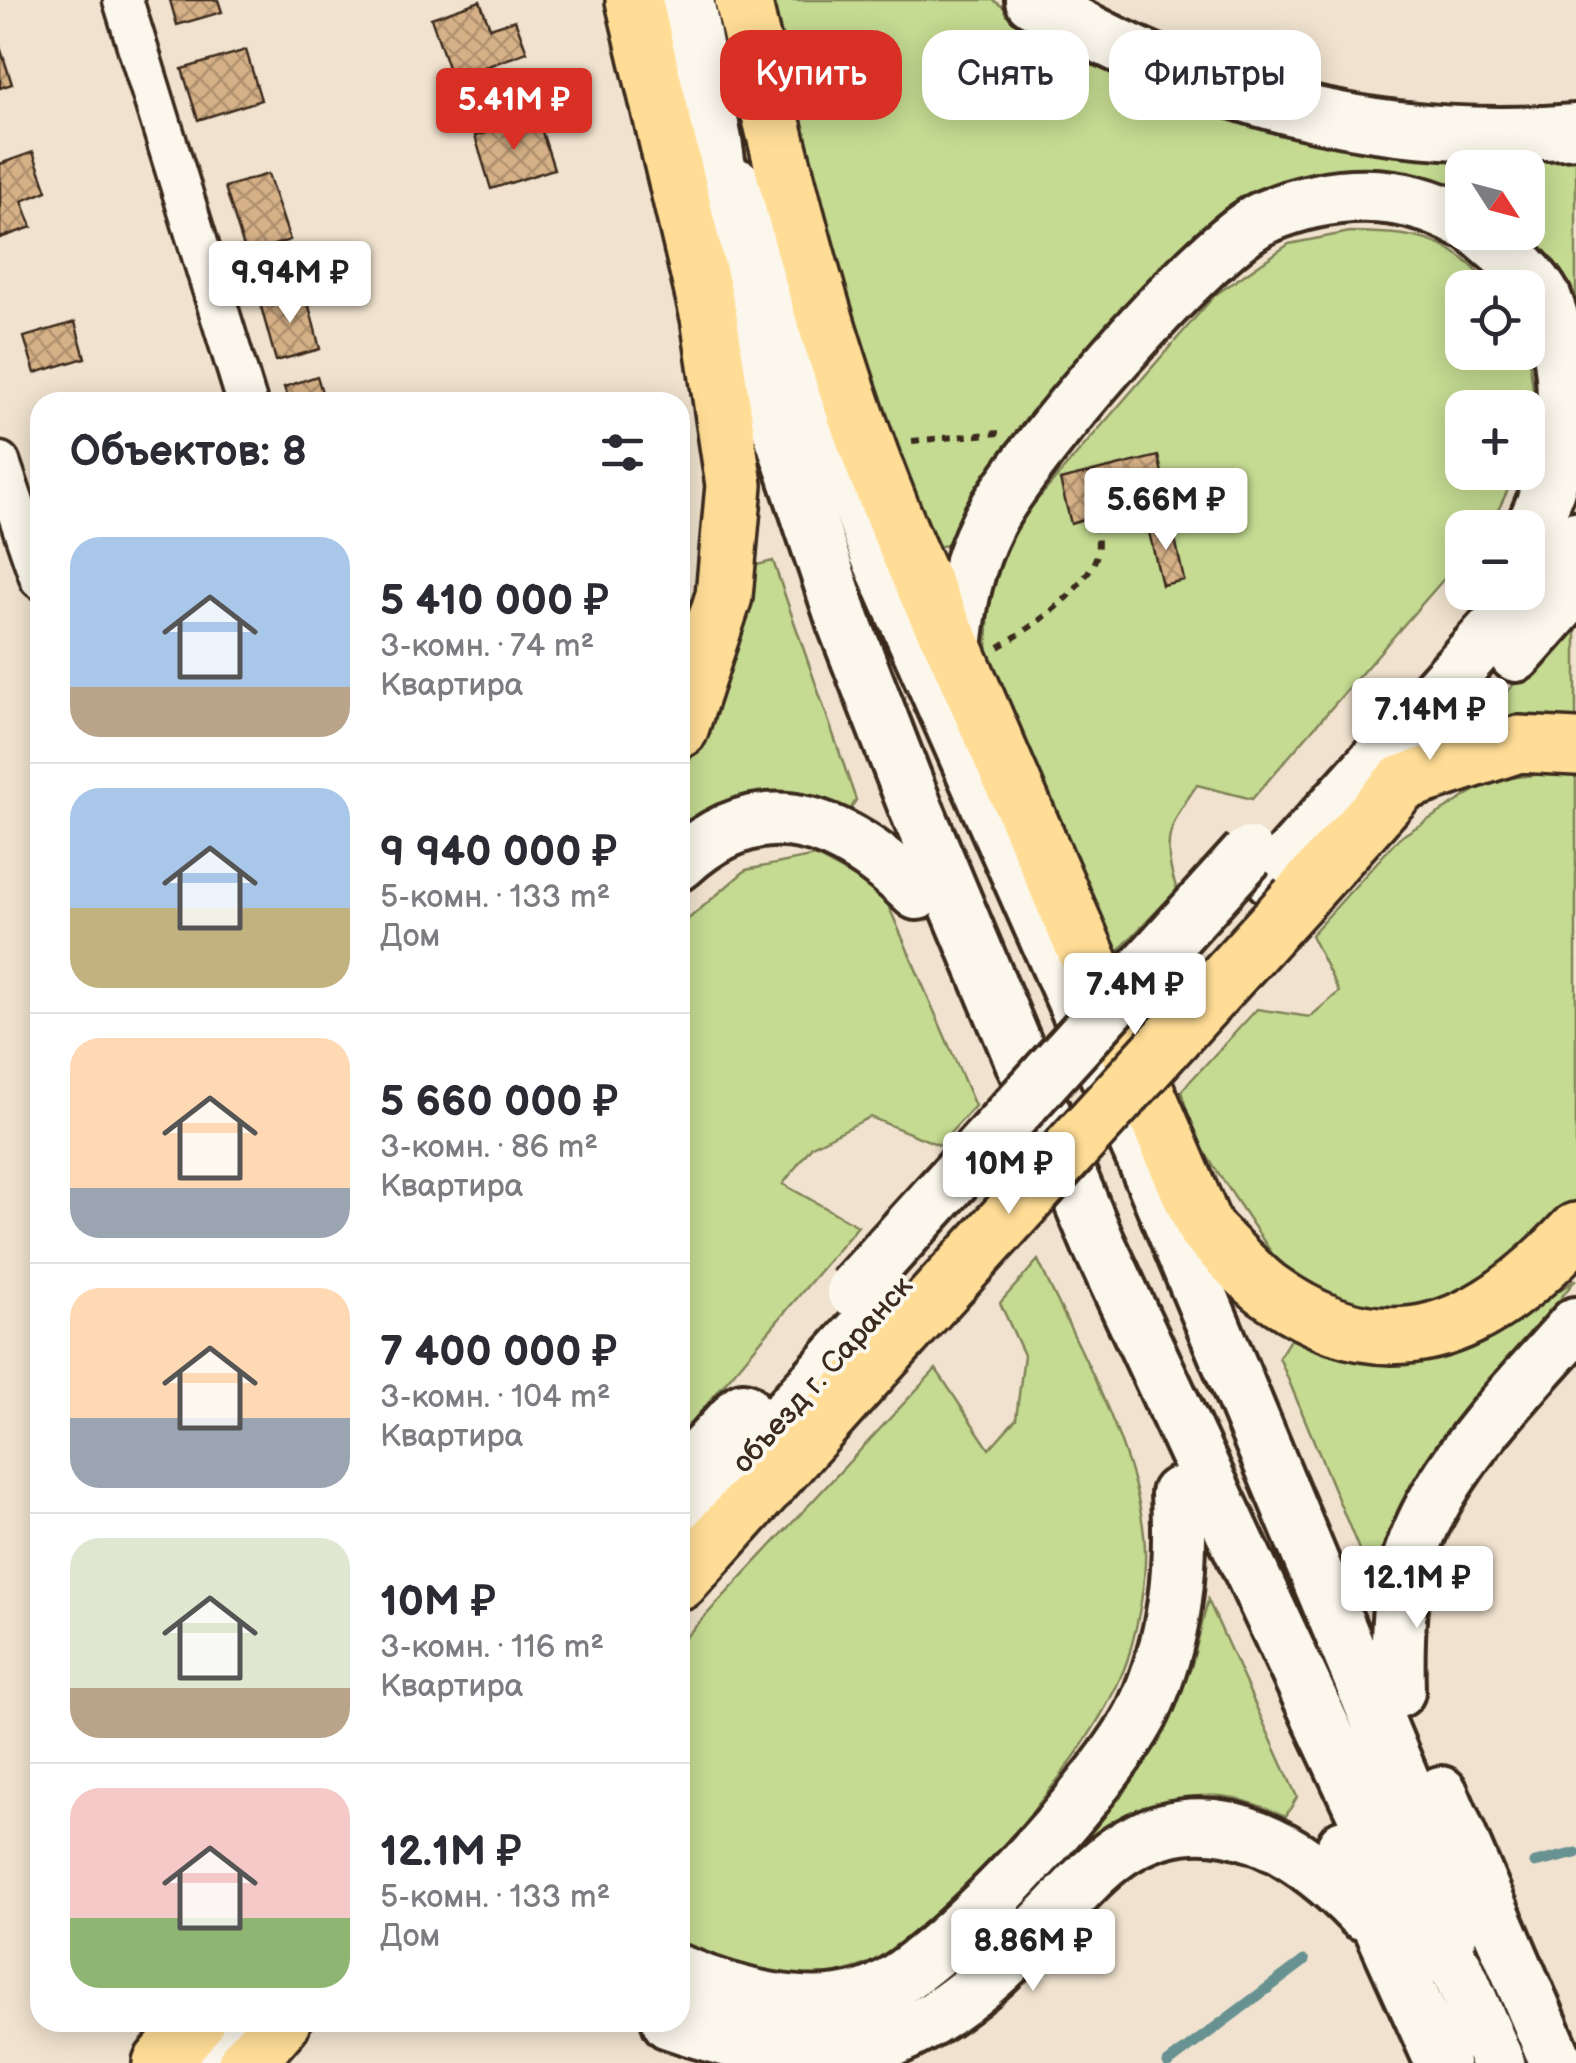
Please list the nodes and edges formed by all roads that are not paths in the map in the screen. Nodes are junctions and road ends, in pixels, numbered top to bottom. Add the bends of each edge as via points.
1 (124, 0) edge
2 (634, 0) edge
3 (686, 0) edge
4 (743, 0) edge
5 (1032, 0) edge
6 (1576, 131) edge
7 (715, 140) junction
8 (1445, 211) edge
9 (1502, 250) edge
10 (709, 317) junction
11 (244, 392) edge
12 (0, 462) edge
13 (1576, 492) edge
14 (1541, 510) edge
15 (1545, 527) edge
16 (1576, 538) edge
17 (30, 550) edge
18 (1545, 572) edge
19 (1576, 588) edge
20 (1472, 610) edge
21 (1511, 610) edge
22 (959, 659) junction
23 (690, 699) edge
24 (1576, 747) edge
25 (1402, 783) junction
26 (690, 855) edge
27 (1272, 877) junction
28 (917, 893) junction
29 (1206, 1230) junction
30 (1576, 1232) edge
31 (879, 1310) junction
32 (1576, 1324) edge
33 (690, 1469) edge
34 (1178, 1494) junction
35 (690, 1521) edge
36 (690, 1568) edge
37 (1398, 1691) junction
38 (1388, 1941) junction
39 (1458, 1971) junction
40 (690, 1975) edge
41 (690, 2028) edge
42 (187, 2032) edge
43 (229, 2032) edge
44 (273, 2032) edge
45 (161, 2063) edge
46 (201, 2063) edge
47 (246, 2063) edge
48 (1442, 2063) edge
49 (1498, 2063) edge
50 (1556, 2063) edge

1 - 11 street
2 - 10 main road
3 - 7 main road
4 - 22 main road via 787,191 871,448 919,580
5 - 6 main road via 1179,73 1310,116 1454,135
7 - 39 main road via 774,262 876,552 1152,1178 1425,1834
7 - 39 main road via 734,273 772,407 844,623 915,806 1099,1244 1360,1806
8 - 22 main road via 1380,194 1326,198 1262,218 1210,257 1046,443 989,521 969,565
9 - 14 main road via 1544,297 1563,354 1568,424
10 - 23 main road via 734,485 724,596
10 - 28 main road
12 - 17 street
13 - 15 main road
16 - 18 main road
19 - 25 main road
20 - 27 main road
21 - 27 main road
22 - 29 main road
24 - 25 main road via 1519,744
25 - 27 main road
26 - 28 main road via 731,827 764,820 803,823 841,832
27 - 31 main road, bridge
28 - 34 main road
29 - 30 main road via 1266,1288 1317,1319 1370,1334 1418,1336 1469,1321 1532,1279
29 - 37 main road
31 - 33 main road
31 - 35 main road, объезд г. Саранск
31 - 36 main road
32 - 37 main road via 1484,1431 1418,1537 1396,1635
34 - 38 main road
34 - 40 main road via 1182,1564 1170,1634 1143,1711 1103,1771 1003,1885 920,1964 867,1996 814,2004 757,1996
37 - 50 main road
38 - 41 main road via 1300,1856 1250,1832 1209,1825 1128,1846 942,2016 875,2046 819,2056 770,2052
38 - 48 main road
39 - 49 main road
42 - 45 main road
43 - 46 main road
44 - 47 main road

